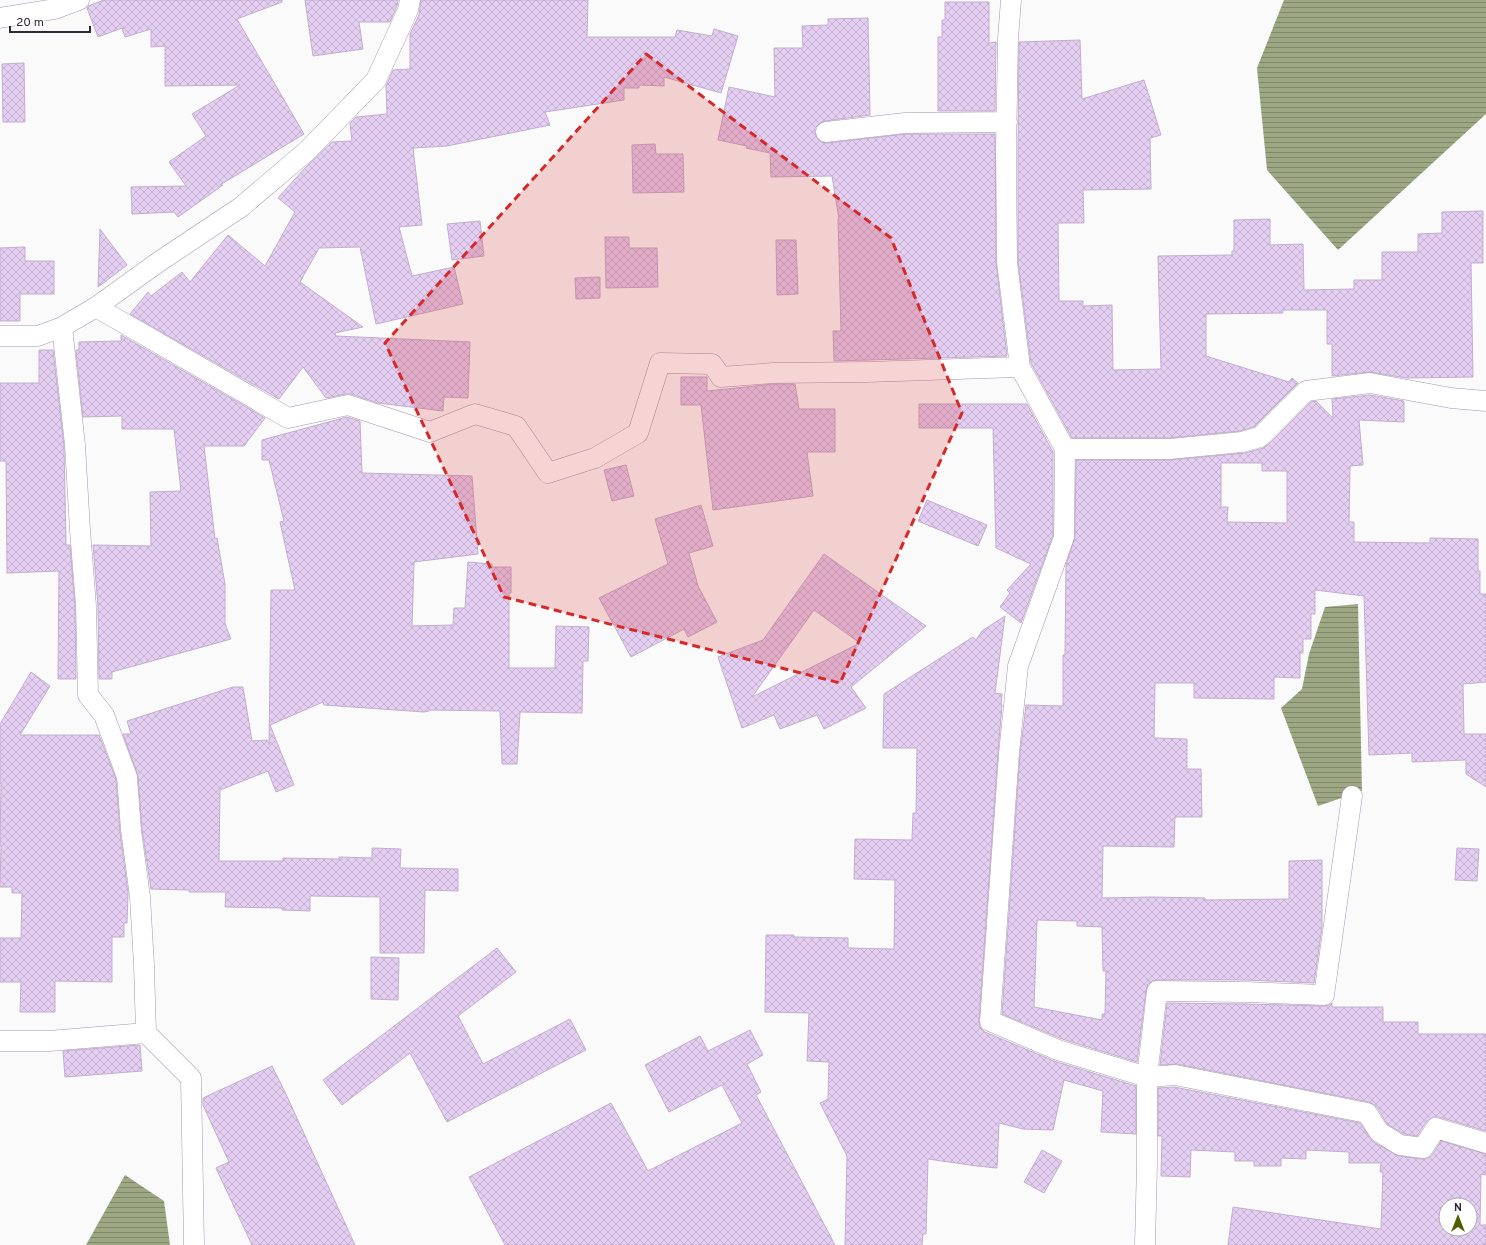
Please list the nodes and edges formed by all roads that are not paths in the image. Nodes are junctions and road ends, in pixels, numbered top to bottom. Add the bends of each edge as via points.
1 (79, 0) edge
2 (410, 0) edge
3 (1011, 0) edge
4 (0, 18) edge
5 (1007, 122) junction
6 (826, 132) dead end
7 (96, 307) junction
8 (62, 327) junction
9 (0, 336) edge
10 (1020, 367) junction
11 (1486, 401) edge
12 (1065, 449) junction
13 (1352, 796) dead end
14 (146, 1033) junction
15 (0, 1041) edge
16 (1147, 1076) junction
17 (1486, 1143) edge
18 (194, 1245) edge
19 (1145, 1245) edge

1 - 4 street via 55,9
2 - 7 street via 408,10 376,80 307,150 241,207
3 - 5 street
5 - 6 street via 905,123
5 - 10 street via 1007,262
7 - 8 street
7 - 10 street via 288,418 348,405 430,432 475,414 516,426 548,474 595,458 638,433 660,363 712,364 721,377 773,373
8 - 9 street via 38,336
8 - 14 street via 76,445 86,606 88,695 104,715 127,777 140,897
10 - 12 street
11 - 12 street via 1451,398 1370,383 1306,391 1260,437 1242,442 1170,449
12 - 16 street via 1064,537 1018,666 1009,753 990,1021 1058,1050
13 - 16 street via 1324,995 1157,991
14 - 15 street via 49,1041
14 - 18 street via 191,1078
16 - 17 street via 1175,1075 1367,1113 1379,1132 1400,1144 1423,1148 1436,1128
16 - 19 street

